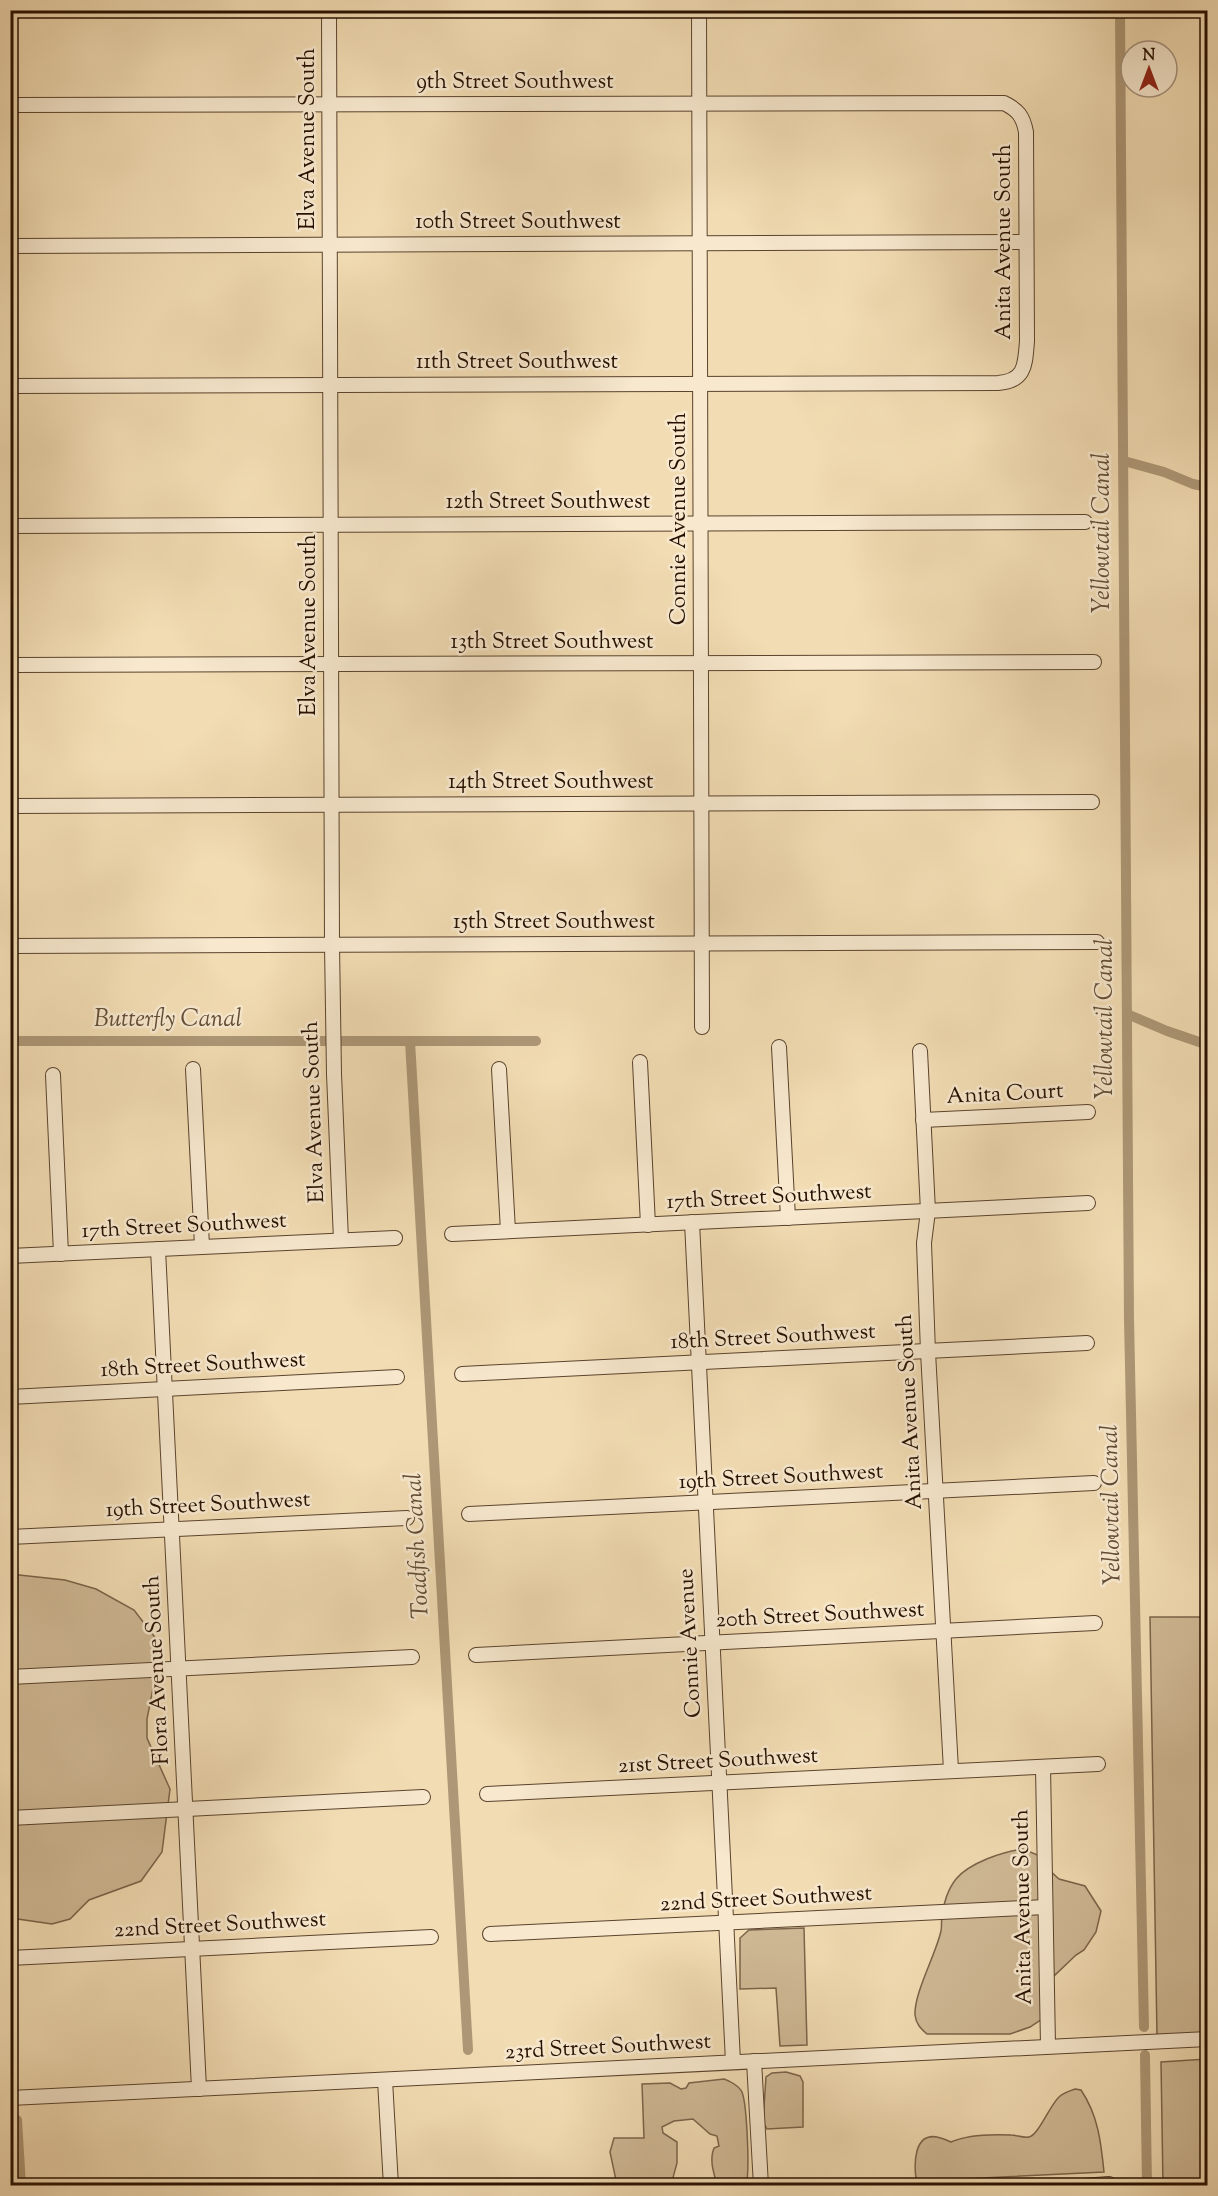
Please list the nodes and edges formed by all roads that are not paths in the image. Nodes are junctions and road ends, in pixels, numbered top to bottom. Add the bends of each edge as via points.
1 (329, 10) edge
2 (699, 10) edge
3 (699, 103) junction
4 (330, 104) junction
5 (10, 105) edge
6 (1018, 110) joint
7 (1026, 242) junction
8 (330, 244) junction
9 (700, 244) junction
10 (10, 246) edge
11 (1021, 374) joint
12 (701, 383) junction
13 (330, 384) junction
14 (10, 386) edge
15 (1085, 522) dead end
16 (701, 523) junction
17 (331, 524) junction
18 (10, 526) edge
19 (1094, 662) dead end
20 (331, 664) junction
21 (702, 664) junction
22 (10, 665) edge
23 (1092, 802) dead end
24 (702, 804) junction
25 (332, 805) junction
26 (10, 806) edge
27 (1097, 942) dead end
28 (702, 943) junction
29 (332, 945) junction
30 (10, 946) edge
31 (702, 1027) dead end
32 (779, 1047) dead end
33 (920, 1051) dead end
34 (640, 1062) dead end
35 (193, 1069) dead end
36 (500, 1070) dead end
37 (53, 1075) dead end
38 (1088, 1112) dead end
39 (923, 1120) junction
40 (1088, 1203) dead end
41 (928, 1211) junction
42 (788, 1218) junction
43 (692, 1222) junction
44 (648, 1224) junction
45 (508, 1231) junction
46 (452, 1234) dead end
47 (395, 1238) dead end
48 (341, 1240) junction
49 (201, 1246) junction
50 (158, 1249) junction
51 (61, 1254) junction
52 (10, 1256) edge
53 (1087, 1343) dead end
54 (928, 1352) junction
55 (699, 1363) junction
56 (462, 1374) dead end
57 (397, 1377) dead end
58 (165, 1389) junction
59 (10, 1397) edge
60 (1094, 1483) dead end
61 (936, 1491) junction
62 (706, 1503) junction
63 (469, 1514) dead end
64 (407, 1518) dead end
65 (172, 1529) junction
66 (10, 1537) edge
67 (1095, 1623) dead end
68 (942, 1631) junction
69 (712, 1642) junction
70 (476, 1654) dead end
71 (412, 1657) dead end
72 (179, 1670) junction
73 (10, 1677) edge
74 (1098, 1764) dead end
75 (1043, 1767) junction
76 (951, 1770) junction
77 (719, 1783) junction
78 (487, 1794) dead end
79 (423, 1797) dead end
80 (186, 1809) junction
81 (10, 1818) edge
82 (1045, 1907) junction
83 (726, 1922) junction
84 (490, 1934) dead end
85 (431, 1937) dead end
86 (192, 1949) junction
87 (10, 1958) edge
88 (1208, 2039) edge
89 (1048, 2046) junction
90 (754, 2061) junction
91 (733, 2062) junction
92 (385, 2080) junction
93 (199, 2089) junction
94 (10, 2098) edge
95 (1109, 2184) edge
96 (391, 2186) edge
97 (761, 2186) edge
98 (1083, 2186) edge

1 - 4 street, Elva Avenue South
2 - 3 street, Connie Avenue South
3 - 4 street, 9th Street Southwest
3 - 6 street, 9th Street Southwest via 972,102 1004,103
3 - 9 street, Connie Avenue South
4 - 5 street, 9th Street Southwest
4 - 8 street, Elva Avenue South
6 - 7 street, Anita Avenue South via 1026,132
7 - 9 street, 10th Street Southwest
7 - 11 street, Anita Avenue South via 1027,341
8 - 9 street, 10th Street Southwest
8 - 10 street, 10th Street Southwest
8 - 13 street, Elva Avenue South
9 - 12 street, Connie Avenue South
11 - 12 street, 11th Street Southwest via 998,383
12 - 13 street, 11th Street Southwest
12 - 16 street, Connie Avenue South
13 - 14 street, 11th Street Southwest
13 - 17 street, Elva Avenue South
15 - 16 street, 12th Street Southwest
16 - 17 street, 12th Street Southwest
16 - 21 street, Connie Avenue South
17 - 18 street, 12th Street Southwest
17 - 20 street, Elva Avenue South
19 - 21 street, 13th Street Southwest
20 - 21 street, 13th Street Southwest
20 - 22 street, 13th Street Southwest
20 - 25 street, Elva Avenue South
21 - 24 street, Connie Avenue South
23 - 24 street, 14th Street Southwest
24 - 25 street, 14th Street Southwest
24 - 28 street, Connie Avenue South
25 - 26 street, 14th Street Southwest
25 - 29 street, Elva Avenue South
27 - 28 street, 15th Street Southwest
28 - 29 street, 15th Street Southwest
28 - 31 street, Connie Avenue South
29 - 30 street, 15th Street Southwest
29 - 48 street, Elva Avenue South
32 - 42 street
33 - 39 street, Anita Avenue South
34 - 44 street
35 - 49 street
36 - 45 street
37 - 51 street
38 - 39 street, Anita Court
39 - 41 street, Anita Avenue South
40 - 41 street, 17th Street Southwest
41 - 42 street, 17th Street Southwest
41 - 54 street, Anita Avenue South via 924,1243
42 - 43 street, 17th Street Southwest
43 - 44 street, 17th Street Southwest
43 - 55 street, Connie Avenue
44 - 45 street, 17th Street Southwest
45 - 46 street, 17th Street Southwest
47 - 48 street, 17th Street Southwest
48 - 49 street, 17th Street Southwest
49 - 50 street, 17th Street Southwest
50 - 51 street, 17th Street Southwest
50 - 58 street, Flora Avenue South
51 - 52 street, 17th Street Southwest
53 - 54 street, 18th Street Southwest
54 - 55 street, 18th Street Southwest
54 - 61 street, Anita Avenue South
55 - 56 street, 18th Street Southwest
55 - 62 street, Connie Avenue
57 - 58 street, 18th Street Southwest
58 - 59 street, 18th Street Southwest
58 - 65 street, Flora Avenue South
60 - 61 street, 19th Street Southwest
61 - 62 street, 19th Street Southwest
61 - 68 street, Anita Avenue South
62 - 63 street, 19th Street Southwest
62 - 69 street, Connie Avenue
64 - 65 street, 19th Street Southwest
65 - 66 street, 19th Street Southwest
65 - 72 street, Flora Avenue South
67 - 68 street, 20th Street Southwest
68 - 69 street, 20th Street Southwest
68 - 76 street, Anita Avenue South
69 - 70 street, 20th Street Southwest
69 - 77 street, Connie Avenue
71 - 72 street
72 - 73 street
72 - 80 street, Flora Avenue South
74 - 75 street
75 - 76 street, 21st Street Southwest
75 - 82 street, Anita Avenue South
76 - 77 street, 21st Street Southwest
77 - 78 street, 21st Street Southwest
77 - 83 street, Connie Avenue
79 - 80 street
80 - 81 street
80 - 86 street, Flora Avenue South
82 - 83 street, 22nd Street Southwest
82 - 89 street, Anita Avenue South
83 - 84 street, 22nd Street Southwest
83 - 91 street, Connie Avenue
85 - 86 street, 22nd Street Southwest
86 - 87 street, 22nd Street Southwest
86 - 93 street, Flora Avenue South
88 - 89 street, 23rd Street Southwest
89 - 90 street, 23rd Street Southwest
90 - 91 street, 23rd Street Southwest
90 - 97 street
91 - 92 street, 23rd Street Southwest
92 - 93 street, 23rd Street Southwest
92 - 96 street
93 - 94 street, 23rd Street Southwest
95 - 98 street

